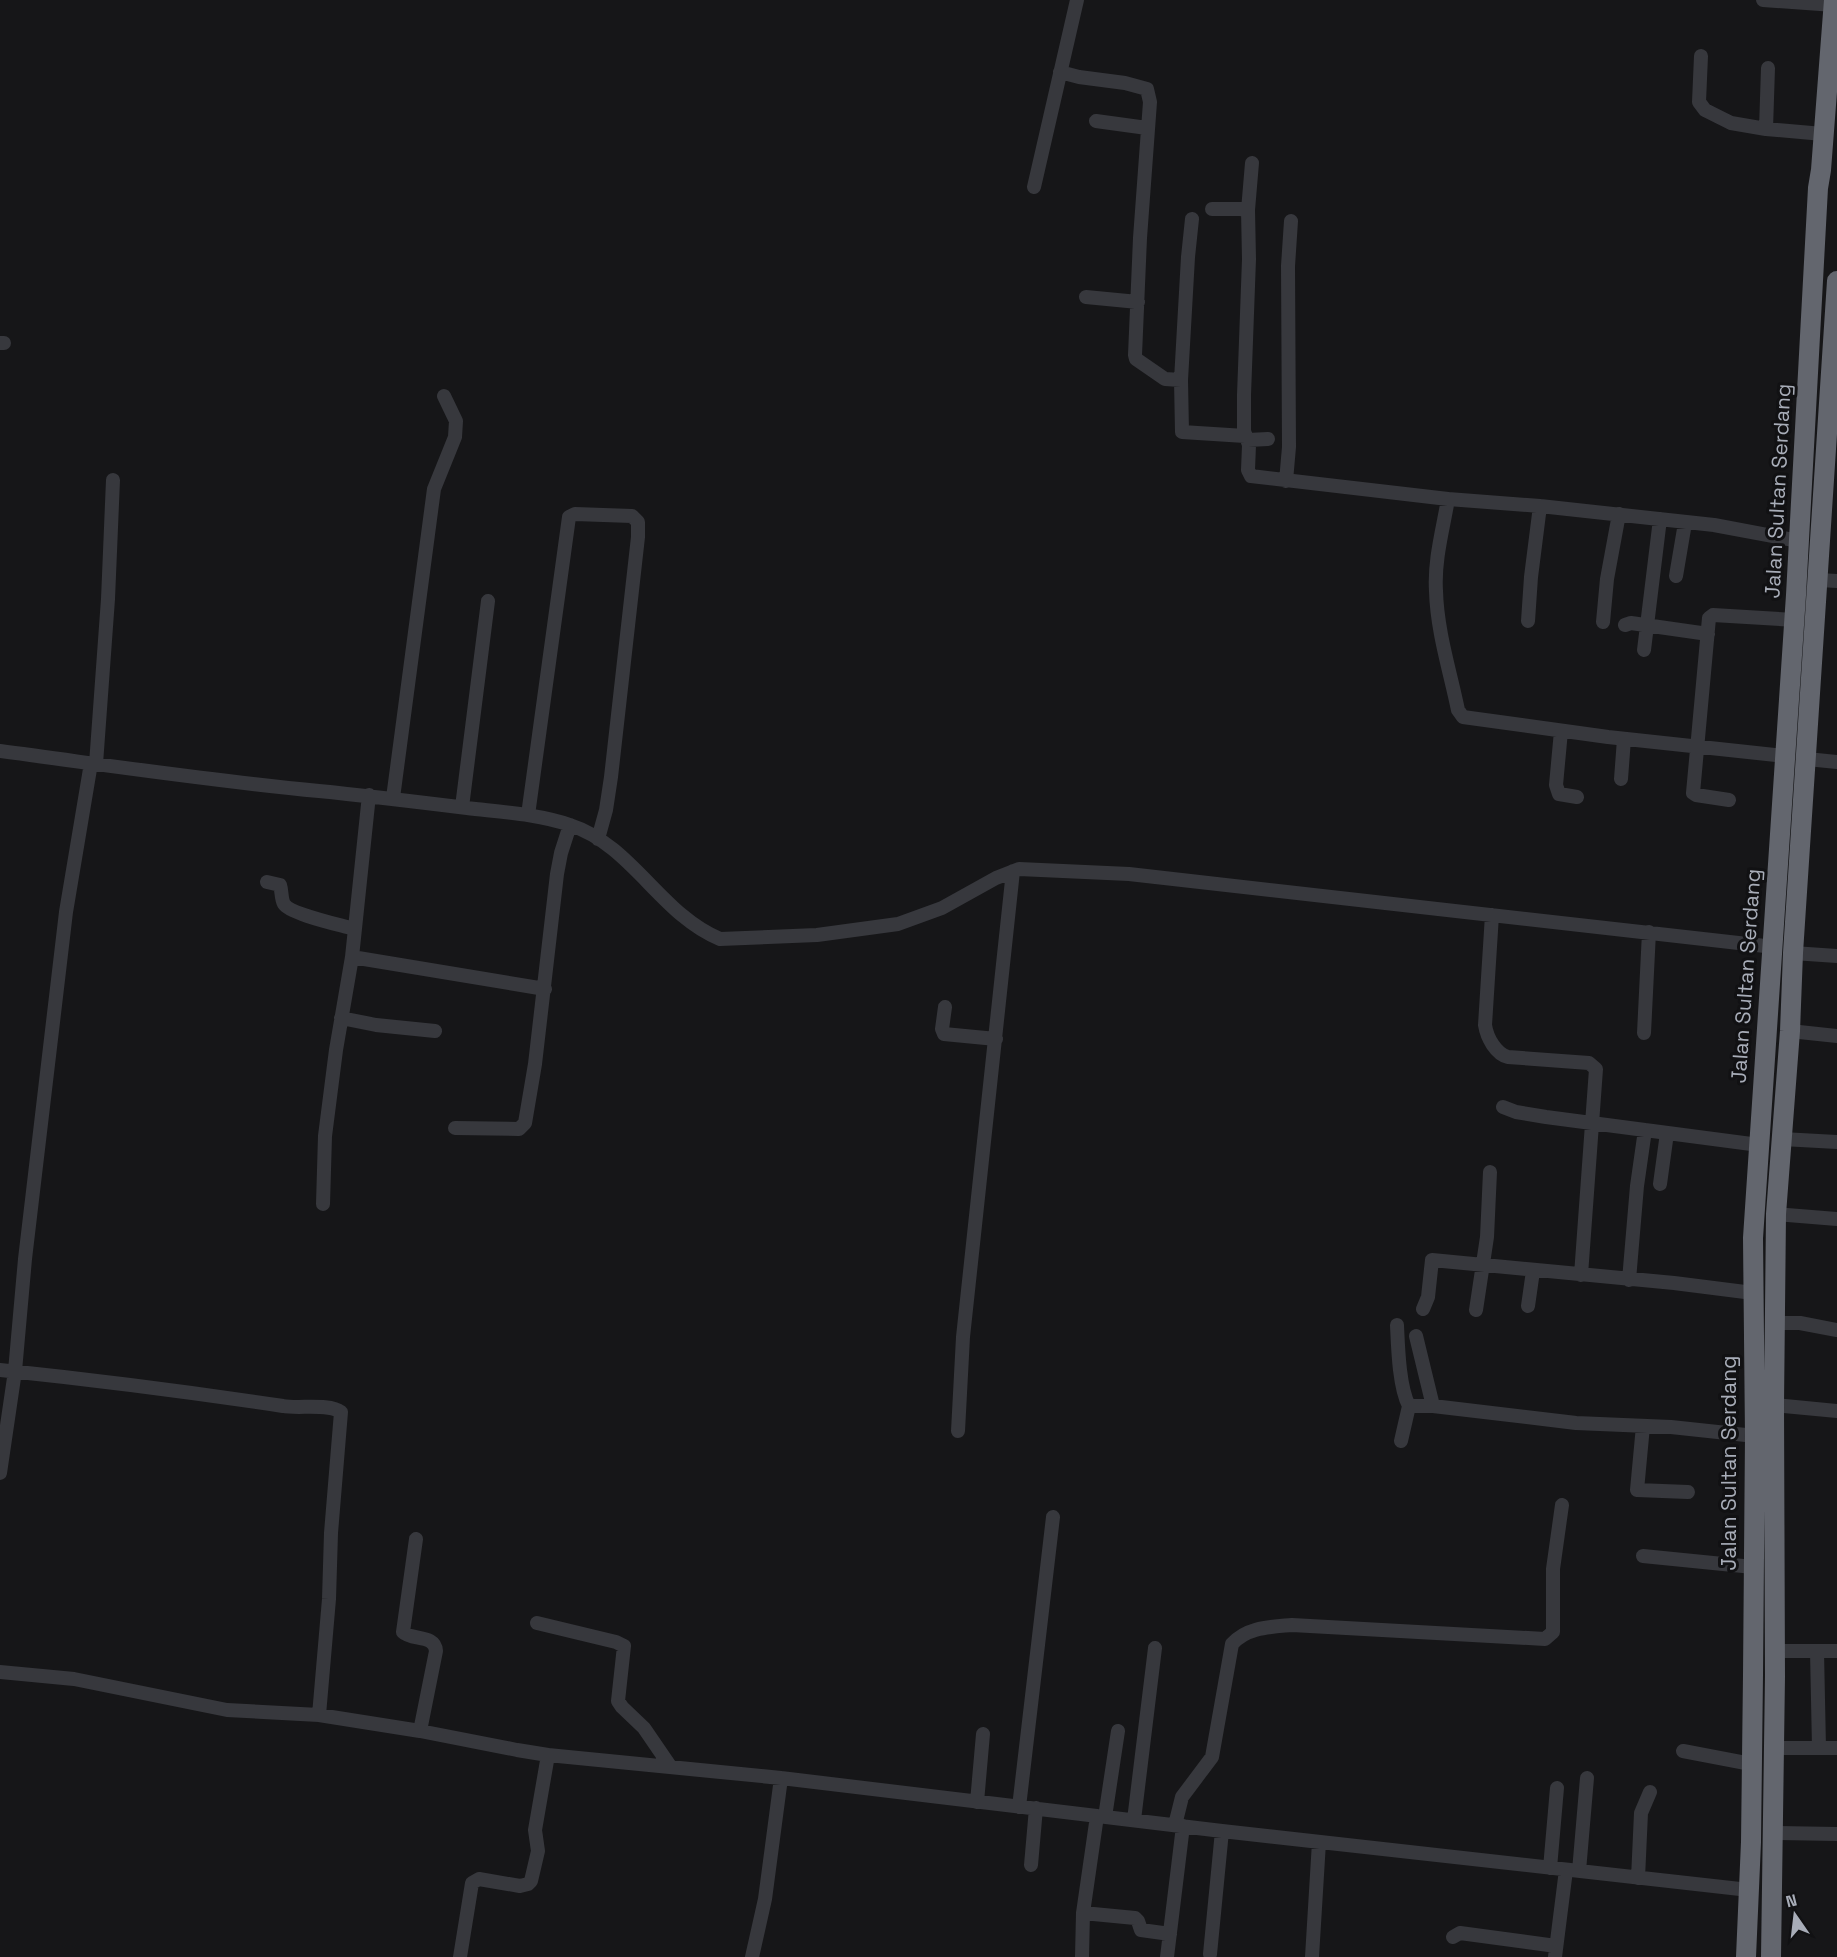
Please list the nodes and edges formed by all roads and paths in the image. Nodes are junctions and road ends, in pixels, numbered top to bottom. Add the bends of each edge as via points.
1 (1077, 0) edge
2 (1763, 0) edge
3 (1834, 2) edge
4 (1701, 56) dead end
5 (1768, 68) dead end
6 (1060, 72) junction
7 (1096, 122) dead end
8 (1147, 128) junction
9 (1766, 129) junction
10 (1823, 134) junction
11 (1252, 163) dead end
12 (1034, 187) dead end
13 (1212, 210) dead end
14 (1248, 210) junction
15 (1192, 219) dead end
16 (1291, 221) dead end
17 (1837, 281) edge
18 (1086, 297) dead end
19 (1138, 302) junction
20 (1811, 341) junction
21 (1833, 343) junction
22 (1181, 380) junction
23 (444, 396) dead end
24 (1832, 417) edge
25 (1246, 438) junction
26 (1268, 439) dead end
27 (1831, 476) edge
28 (113, 480) dead end
29 (1286, 481) junction
30 (1448, 499) junction
31 (1540, 506) junction
32 (1619, 514) junction
33 (1660, 519) junction
34 (1685, 523) junction
35 (1799, 541) junction
36 (1676, 576) dead end
37 (1828, 580) edge
38 (488, 601) dead end
39 (1795, 620) junction
40 (1528, 621) dead end
41 (1602, 622) dead end
42 (1625, 625) dead end
43 (1648, 626) junction
44 (1708, 634) junction
45 (1644, 650) dead end
46 (1561, 731) junction
47 (1624, 739) junction
48 (1698, 747) junction
49 (0, 751) edge
50 (1785, 756) junction
51 (1807, 759) junction
52 (1837, 762) edge
53 (93, 763) junction
54 (1621, 779) dead end
55 (369, 795) junction
56 (1577, 797) dead end
57 (393, 798) junction
58 (1729, 800) dead end
59 (462, 807) junction
60 (528, 815) junction
61 (570, 825) junction
62 (598, 839) junction
63 (1013, 871) junction
64 (267, 882) dead end
65 (1492, 915) junction
66 (354, 929) junction
67 (1649, 932) junction
68 (1774, 946) junction
69 (1793, 953) junction
70 (1837, 956) edge
71 (352, 957) junction
72 (545, 989) junction
73 (945, 1007) dead end
74 (341, 1018) junction
75 (435, 1031) dead end
76 (1790, 1032) junction
77 (1644, 1033) dead end
78 (1837, 1036) edge
79 (996, 1039) junction
80 (1503, 1107) dead end
81 (1594, 1122) junction
82 (455, 1128) dead end
83 (1645, 1130) junction
84 (1667, 1133) junction
85 (1782, 1139) junction
86 (1837, 1142) edge
87 (1759, 1145) junction
88 (1490, 1172) dead end
89 (1660, 1185) dead end
90 (323, 1204) dead end
91 (1776, 1214) junction
92 (1837, 1219) edge
93 (1483, 1264) junction
94 (1533, 1270) junction
95 (1581, 1275) junction
96 (1629, 1280) junction
97 (1753, 1293) junction
98 (1528, 1306) dead end
99 (1423, 1309) dead end
100 (1476, 1310) dead end
101 (1774, 1323) junction
102 (1397, 1325) dead end
103 (1837, 1330) edge
104 (1416, 1336) dead end
105 (1420, 1351) junction
106 (1398, 1353) junction
107 (0, 1370) edge
108 (15, 1371) junction
109 (1774, 1405) junction
110 (1409, 1406) junction
111 (1433, 1406) junction
112 (1837, 1411) edge
113 (1643, 1426) junction
114 (958, 1431) dead end
115 (1755, 1436) junction
116 (1401, 1441) dead end
117 (0, 1473) edge
118 (1688, 1492) dead end
119 (1562, 1505) dead end
120 (1053, 1517) dead end
121 (416, 1539) dead end
122 (1643, 1556) dead end
123 (1753, 1567) junction
124 (537, 1623) dead end
125 (1155, 1648) dead end
126 (1776, 1651) junction
127 (1817, 1651) junction
128 (1837, 1651) edge
129 (0, 1672) edge
130 (1753, 1675) junction
131 (1776, 1676) junction
132 (319, 1715) junction
133 (420, 1731) junction
134 (1118, 1731) dead end
135 (983, 1734) dead end
136 (1774, 1748) junction
137 (1819, 1748) junction
138 (1837, 1748) edge
139 (1683, 1751) dead end
140 (548, 1755) junction
141 (1751, 1764) junction
142 (670, 1766) junction
143 (781, 1778) junction
144 (1587, 1778) dead end
145 (1557, 1788) dead end
146 (1650, 1792) dead end
147 (977, 1802) junction
148 (1019, 1807) junction
149 (1036, 1809) junction
150 (1101, 1816) junction
151 (1134, 1820) junction
152 (1179, 1826) junction
153 (1222, 1831) junction
154 (1772, 1833) junction
155 (1837, 1834) edge
156 (1319, 1842) junction
157 (1031, 1865) dead end
158 (1550, 1868) junction
159 (1572, 1870) junction
160 (1638, 1878) junction
161 (1749, 1890) junction
162 (1083, 1913) junction
163 (1170, 1934) junction
164 (1453, 1937) dead end
165 (1556, 1952) edge
166 (1210, 1954) dead end
167 (460, 1957) edge
168 (752, 1957) edge
169 (1082, 1957) edge
170 (1167, 1957) edge
171 (1312, 1957) edge
172 (1746, 1957) edge
173 (1771, 1957) edge

1 - 6 street
2 - 3 street
3 - 10 highway, Jalan Sultan Serdang
4 - 9 street via 1698,90 1705,110 1731,123
5 - 9 street
6 - 8 street via 1148,90
6 - 12 street
7 - 8 street
8 - 19 street
9 - 10 street
10 - 20 highway, Jalan Sultan Serdang
11 - 14 street
13 - 14 street
14 - 25 street
15 - 22 street
16 - 29 street
17 - 21 highway
18 - 19 street
19 - 22 street via 1135,358 1165,380
20 - 21 highway
20 - 35 highway, Jalan Sultan Serdang
21 - 24 highway
22 - 25 street via 1182,432
23 - 57 street via 456,421 455,437 434,489
24 - 27 highway
25 - 26 street
25 - 29 street via 1249,475
27 - 37 highway
28 - 53 street via 108,598
29 - 30 street
30 - 31 street
30 - 46 street via 1436,589 1458,710 1466,718
31 - 32 street
31 - 40 street
32 - 33 street
32 - 41 street
33 - 34 street
33 - 43 street
34 - 35 street
34 - 36 street
35 - 39 highway, Jalan Sultan Serdang
37 - 51 highway
38 - 59 street
39 - 44 street via 1711,615
39 - 50 highway, Jalan Sultan Serdang
42 - 43 street
43 - 44 street
43 - 45 street
44 - 48 street
46 - 47 street
46 - 56 street via 1556,784 1559,794
47 - 48 street
47 - 54 street
48 - 50 street
48 - 58 street via 1694,793
49 - 53 street
50 - 68 highway, Jalan Sultan Serdang
51 - 52 street
51 - 69 highway
53 - 55 street
53 - 108 street via 66,912
55 - 57 street
55 - 66 street
57 - 59 street
59 - 60 street
60 - 61 street
60 - 62 street via 569,517 632,516 638,522 638,537 611,777
61 - 62 street
61 - 72 street via 557,874
62 - 63 street via 615,850 691,923 720,939 817,935 898,924 933,912
63 - 65 street via 1026,868 1129,873
63 - 79 street
64 - 66 street via 280,885 287,908
65 - 67 street
65 - 81 street via 1485,1004 1487,1034 1503,1056 1579,1061 1595,1066
66 - 71 street
67 - 68 street
67 - 77 street
68 - 87 highway, Jalan Sultan Serdang
69 - 70 street
69 - 76 highway
71 - 72 street
71 - 74 street
72 - 82 street via 525,1123 508,1131
73 - 79 street via 944,1034
74 - 75 street
74 - 90 street via 325,1136
76 - 78 street
76 - 85 highway
79 - 114 street via 963,1337
80 - 81 street
81 - 83 street
81 - 95 street
83 - 84 street
83 - 96 street
84 - 87 street
84 - 89 street
85 - 86 street
85 - 91 highway
87 - 97 highway, Jalan Sultan Serdang
88 - 93 street
91 - 92 street
91 - 101 highway
93 - 94 street
93 - 99 street via 1432,1260
93 - 100 street
94 - 95 street
94 - 98 street
95 - 96 street
96 - 97 street
97 - 115 highway, Jalan Sultan Serdang
101 - 103 street
101 - 109 highway
102 - 106 street
104 - 105 street
105 - 106 street
105 - 111 street
106 - 110 street
107 - 108 street
108 - 117 street
108 - 132 street via 291,1407 327,1407 341,1412
109 - 112 street
109 - 126 highway
110 - 111 street
110 - 116 street
111 - 113 street via 1576,1423
113 - 115 street
113 - 118 street via 1637,1490
115 - 123 highway, Jalan Sultan Serdang
119 - 152 street via 1553,1569 1553,1632 1545,1639 1292,1625 1258,1628 1239,1636 1232,1644 1212,1758 1182,1797
120 - 148 street
121 - 133 street via 403,1632 433,1641 436,1646
122 - 123 street
123 - 130 highway, Jalan Sultan Serdang
124 - 142 street via 624,1646 618,1701 644,1728
125 - 151 street
126 - 127 street
126 - 131 highway
127 - 128 street
127 - 137 street
129 - 132 street via 74,1679 227,1710
130 - 131 highway
130 - 141 highway, Jalan Sultan Serdang
131 - 136 highway
132 - 133 street
133 - 140 street
134 - 150 street
135 - 147 street
136 - 137 street
136 - 154 highway
137 - 138 street
139 - 141 street
140 - 142 street
140 - 167 street via 531,1881 520,1886 479,1879 472,1883
141 - 161 highway, Jalan Sultan Serdang
142 - 143 street
143 - 147 street
143 - 168 street via 765,1899
144 - 159 street
145 - 158 street
146 - 160 street via 1641,1813
147 - 148 street
148 - 149 street
149 - 150 street
149 - 157 street
150 - 151 street
150 - 162 street
151 - 152 street
152 - 153 street
152 - 163 street
153 - 156 street
153 - 166 street
154 - 155 street
154 - 173 highway
156 - 158 street
156 - 171 street
158 - 159 street
159 - 160 street
159 - 165 street
160 - 161 street
161 - 172 highway, Jalan Sultan Serdang
162 - 163 street via 1135,1918 1141,1930
162 - 169 street
163 - 170 street
164 - 165 street via 1460,1933

